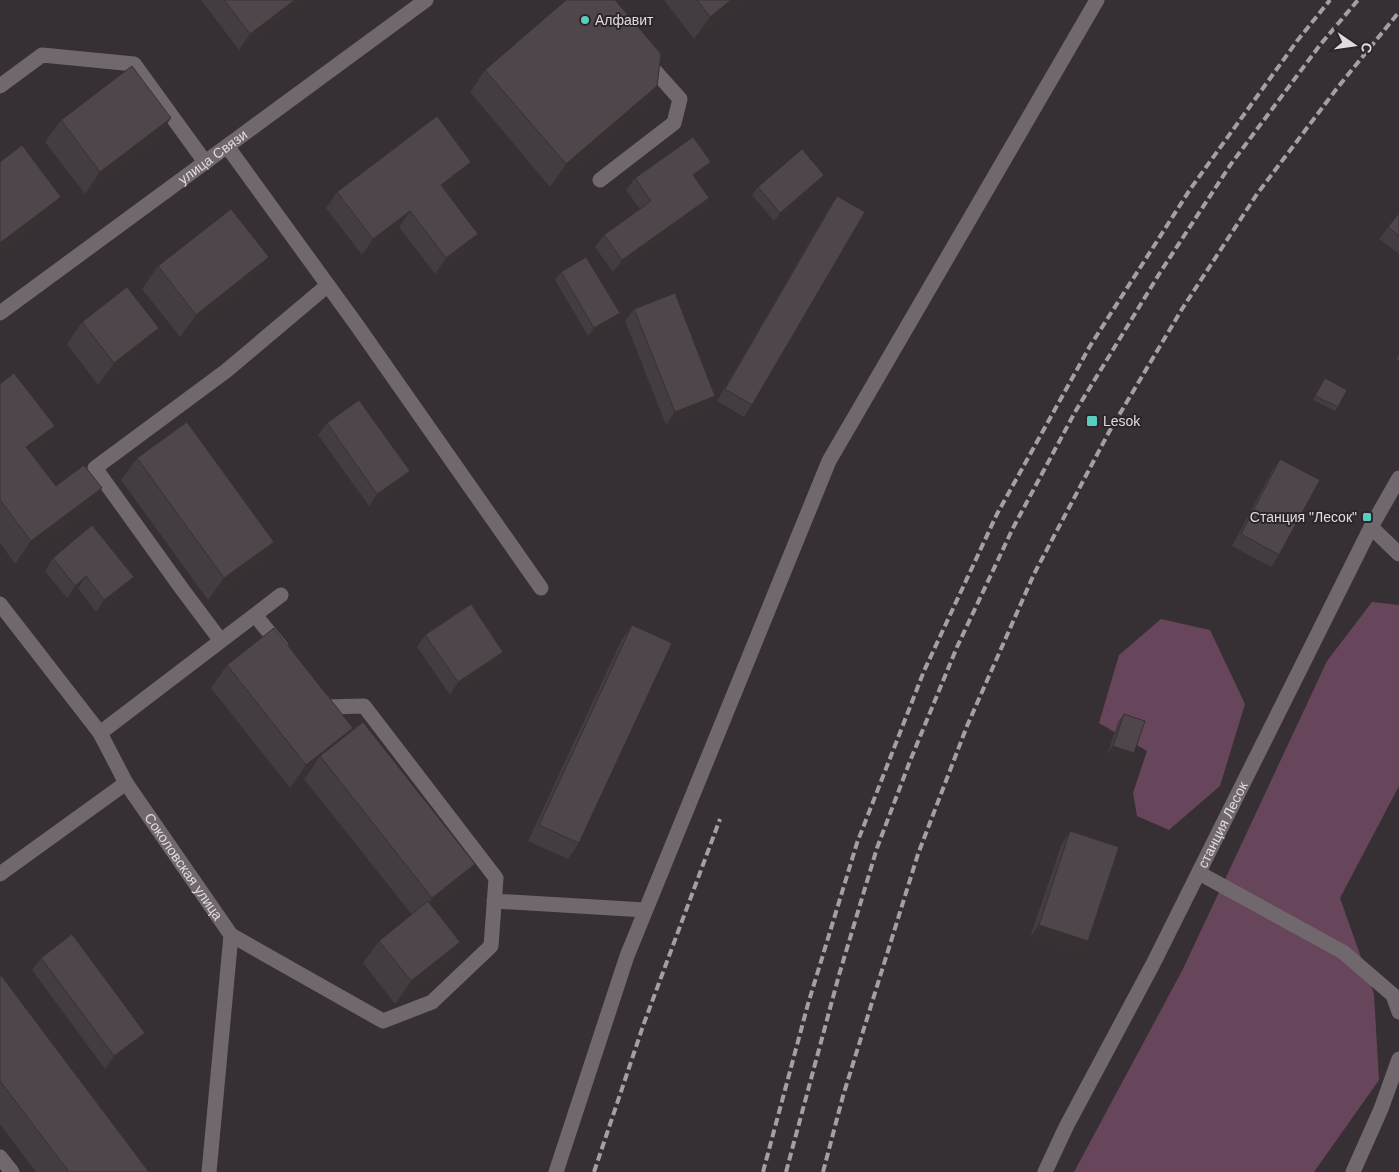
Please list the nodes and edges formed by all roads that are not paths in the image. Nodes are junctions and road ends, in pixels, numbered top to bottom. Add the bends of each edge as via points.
1 (426, 0) edge
2 (1097, 0) edge
3 (636, 50) edge
4 (0, 86) edge
5 (227, 146) junction
6 (205, 162) junction
7 (600, 180) dead end
8 (328, 285) junction
9 (0, 313) edge
10 (1399, 478) edge
11 (1371, 527) junction
12 (1399, 554) edge
13 (541, 588) dead end
14 (281, 595) dead end
15 (0, 604) edge
16 (255, 615) junction
17 (222, 641) junction
18 (291, 661) edge
19 (309, 684) edge
20 (100, 733) junction
21 (126, 783) junction
22 (1199, 873) junction
23 (0, 874) edge
24 (494, 901) junction
25 (646, 910) junction
26 (231, 935) junction
27 (1399, 1012) edge
28 (1399, 1059) edge
29 (0, 1157) edge
30 (12, 1172) edge
31 (209, 1172) edge
32 (556, 1172) edge
33 (1045, 1172) edge
34 (1353, 1172) edge

1 - 5 street, улица Связи
2 - 25 street via 829,461
3 - 7 street via 680,99 674,123
4 - 6 street via 42,54 134,64
5 - 6 street, улица Связи
5 - 8 street
6 - 9 street, улица Связи
8 - 13 street
8 - 17 street via 226,371 95,468
10 - 11 street, станция Лесок
11 - 12 street
11 - 22 street, станция Лесок
14 - 16 street
15 - 20 street, Соколовская улица
16 - 17 street
16 - 18 street
17 - 20 street
19 - 24 street via 327,707 364,706 496,878
20 - 21 street, Соколовская улица
21 - 23 street
21 - 26 street, Соколовская улица
22 - 27 street via 1343,952 1392,996
22 - 33 street, станция Лесок
24 - 25 street
24 - 26 street via 490,946 432,1002 383,1021
25 - 32 street via 627,956
26 - 31 street, Соколовская улица
28 - 34 street
29 - 30 street

